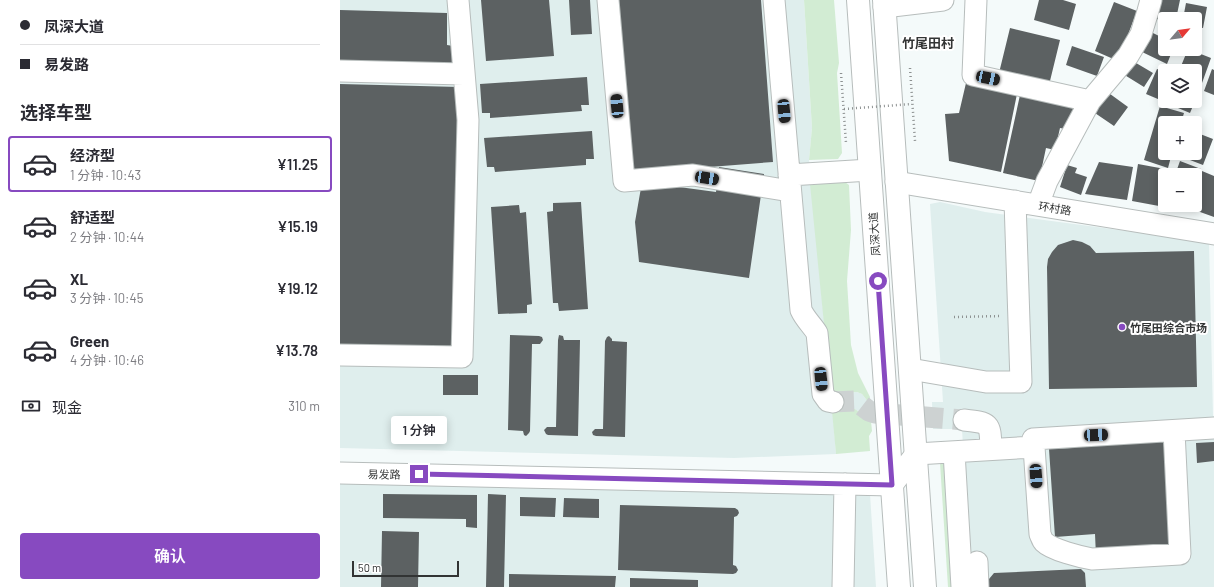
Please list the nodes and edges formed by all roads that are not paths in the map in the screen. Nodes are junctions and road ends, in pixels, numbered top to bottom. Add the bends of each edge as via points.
1 (458, 0) edge
2 (608, 0) edge
3 (774, 0) edge
4 (858, 0) edge
5 (943, 0) edge
6 (976, 0) edge
7 (1150, 0) edge
8 (884, 4) edge
9 (340, 72) edge
10 (464, 74) junction
11 (1090, 101) junction
12 (870, 170) junction
13 (896, 182) junction
14 (790, 183) junction
15 (1015, 201) junction
16 (1038, 205) junction
17 (1214, 234) edge
18 (340, 355) edge
19 (910, 369) junction
20 (833, 402) dead end
21 (964, 420) tunnel mouth
22 (1214, 428) edge
23 (1174, 430) junction
24 (1034, 447) junction
25 (991, 450) junction
26 (954, 452) junction
27 (916, 454) junction
28 (340, 473) edge
29 (845, 484) junction
30 (892, 485) junction
31 (977, 562) dead end
32 (837, 586) edge
33 (899, 587) edge
34 (925, 587) edge
35 (962, 587) edge
36 (978, 587) edge

1 - 10 street
2 - 14 street via 624,181 693,175
3 - 14 street
4 - 12 highway, 凤深大道
5 - 8 street
6 - 11 street via 973,75
7 - 11 street via 1141,34 1128,56
8 - 13 highway
9 - 10 street
10 - 18 street via 468,120 462,357
11 - 16 street via 1047,181
12 - 14 street
12 - 30 highway, 凤深大道
13 - 15 street, 环村路
13 - 19 highway
14 - 20 street via 800,310 817,334 823,394
15 - 16 street, 环村路
15 - 19 street via 1021,382 986,382
16 - 17 street, 环村路
19 - 27 highway
21 - 25 street via 982,422 988,426
22 - 23 street
23 - 24 street via 1033,439
23 - 24 street via 1180,554 1092,559 1051,547 1040,534
24 - 25 street
25 - 26 street
26 - 27 street
26 - 35 street
27 - 30 street
27 - 34 highway
28 - 29 street, 易发路
29 - 30 street, 易发路
29 - 32 street
30 - 33 highway, 凤深大道
31 - 36 street

